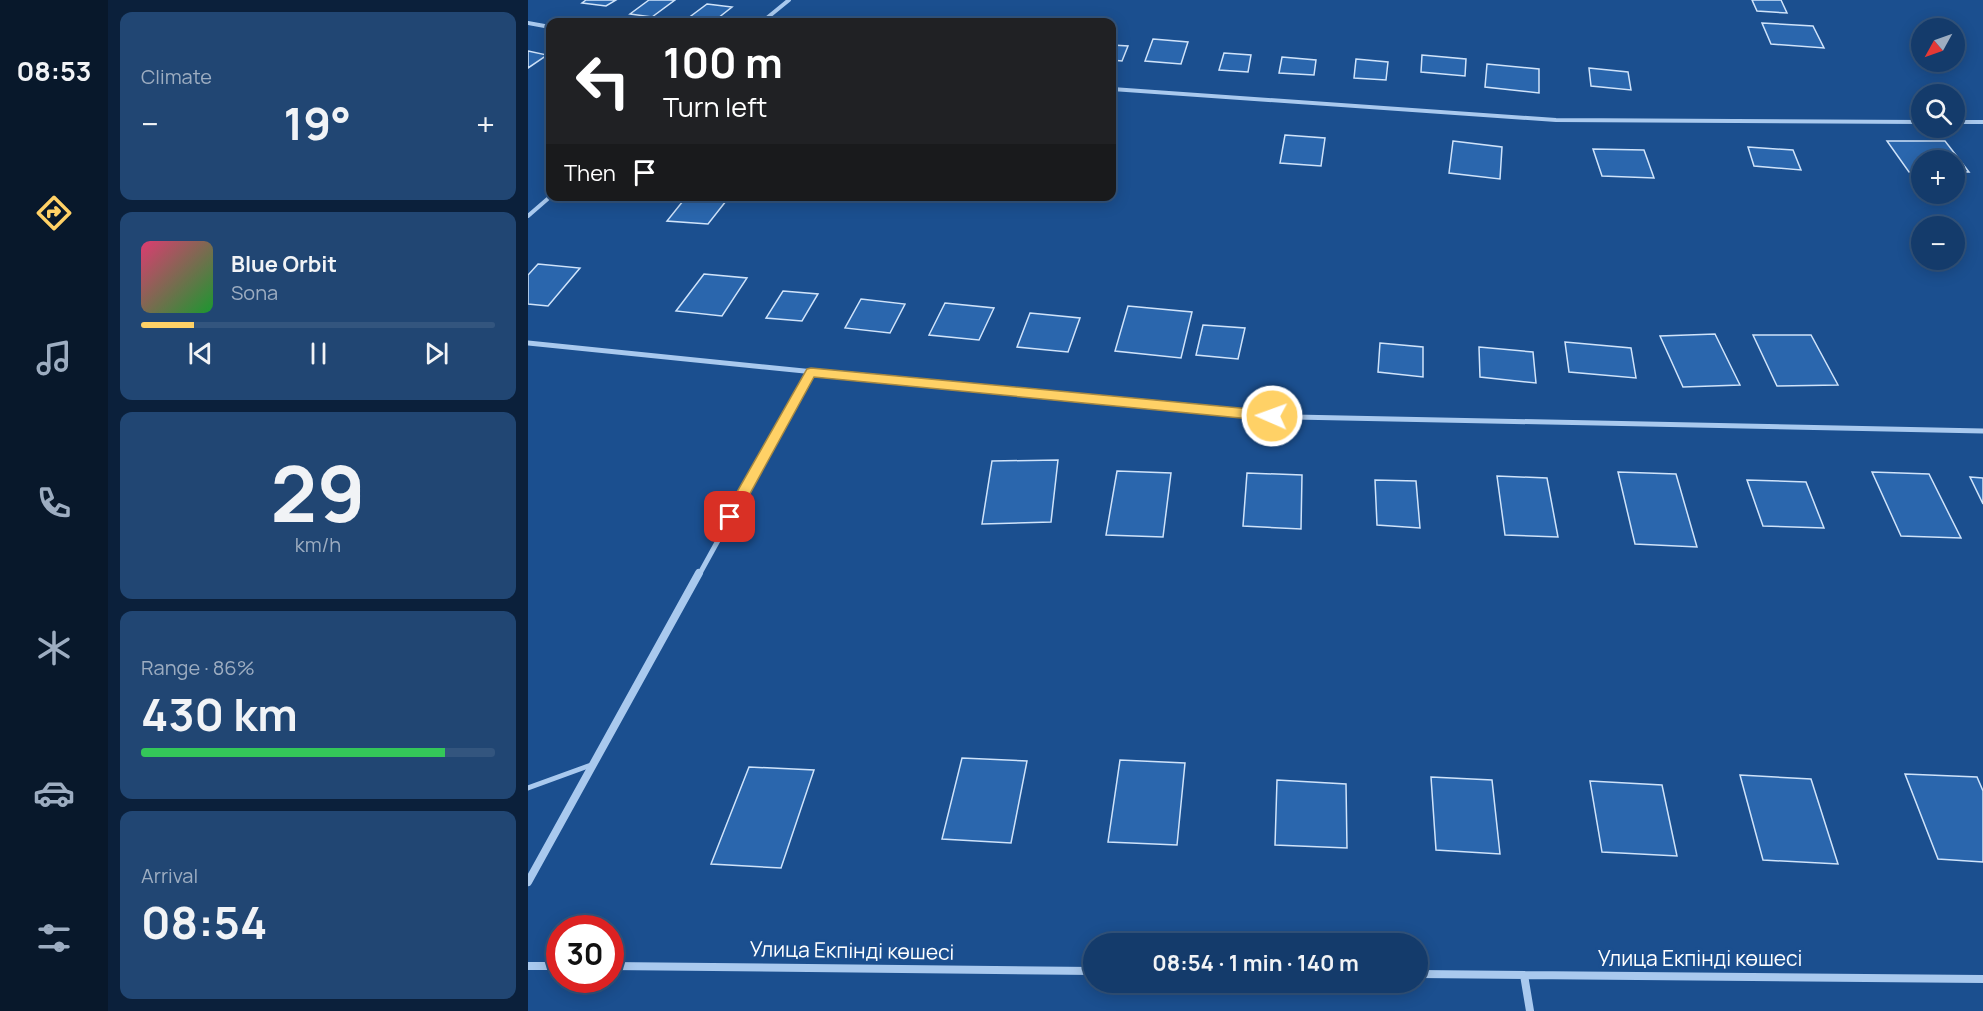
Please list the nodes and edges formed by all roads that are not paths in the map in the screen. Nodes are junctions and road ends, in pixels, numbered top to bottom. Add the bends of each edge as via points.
1 (789, 0) edge
2 (767, 18) edge
3 (528, 23) edge
4 (546, 26) edge
5 (1116, 89) edge
6 (1911, 122) edge
7 (1965, 122) edge
8 (1983, 122) edge
9 (546, 200) edge
10 (528, 216) edge
11 (528, 343) edge
12 (811, 372) junction
13 (1983, 431) edge
14 (591, 765) junction
15 (528, 788) edge
16 (528, 882) edge
17 (528, 966) edge
18 (546, 966) edge
19 (624, 966) edge
20 (1083, 971) edge
21 (1428, 974) edge
22 (1524, 975) junction
23 (1983, 979) edge
24 (1530, 1011) edge

1 - 2 street
3 - 4 street
5 - 6 street via 1556,120
7 - 8 street
9 - 10 street
11 - 12 street
12 - 13 street via 1249,416
12 - 14 street
14 - 15 lane
14 - 16 street
17 - 18 street
19 - 20 street, Улица Екпінді көшесі
21 - 22 street, Улица Екпінді көшесі
22 - 23 street, Улица Екпінді көшесі
22 - 24 street

